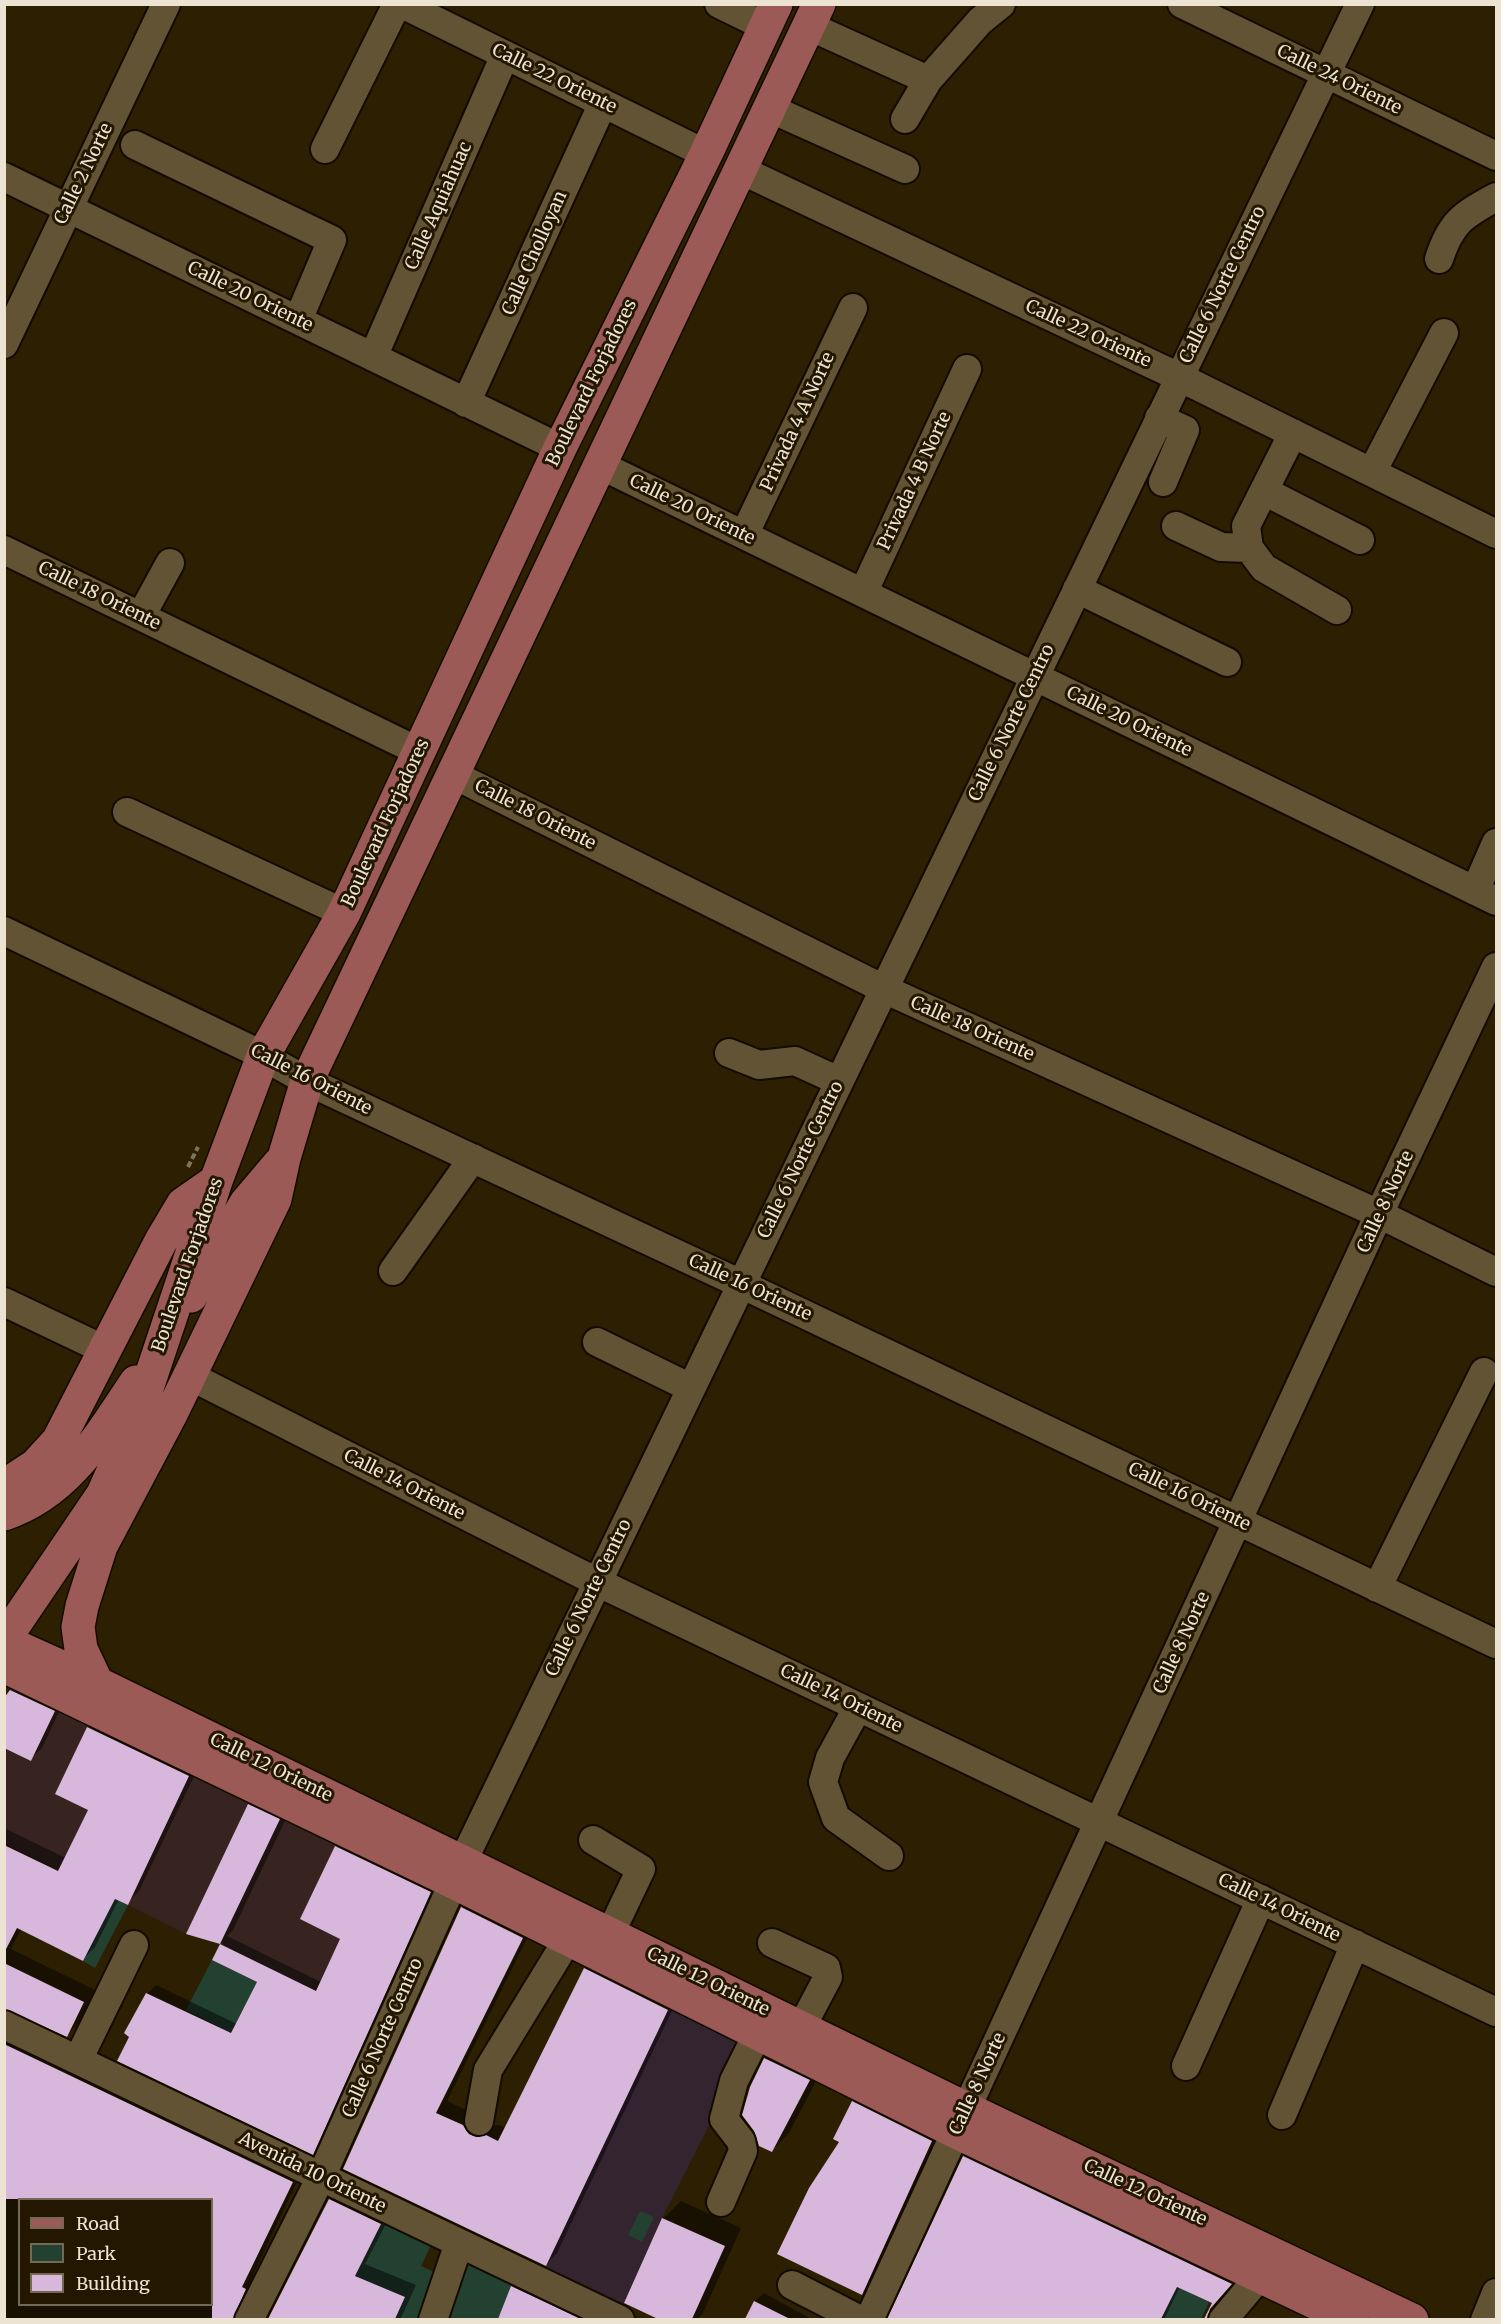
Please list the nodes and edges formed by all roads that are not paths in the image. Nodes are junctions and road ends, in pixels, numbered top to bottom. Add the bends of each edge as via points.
1 (166, 4) edge
2 (397, 4) edge
3 (402, 4) edge
4 (719, 4) edge
5 (1001, 4) edge
6 (1182, 4) edge
7 (1360, 4) edge
8 (814, 15) edge
9 (771, 16) edge
10 (505, 55) junction
11 (1325, 74) junction
12 (928, 80) junction
13 (603, 103) junction
14 (769, 108) junction
15 (905, 119) dead end
16 (135, 145) dead end
17 (325, 149) dead end
18 (706, 154) junction
19 (1497, 156) edge
20 (904, 169) dead end
21 (741, 170) junction
22 (4, 177) edge
23 (1497, 197) edge
24 (67, 208) junction
25 (1439, 259) dead end
26 (853, 308) dead end
27 (290, 316) junction
28 (1444, 333) dead end
29 (4, 344) edge
30 (374, 357) junction
31 (967, 369) dead end
32 (1179, 377) junction
33 (466, 403) junction
34 (1160, 418) junction
35 (1293, 433) junction
36 (560, 448) junction
37 (600, 465) junction
38 (1372, 472) junction
39 (1163, 482) dead end
40 (1264, 491) junction
41 (1176, 526) dead end
42 (1497, 534) edge
43 (744, 535) junction
44 (1360, 540) dead end
45 (1249, 548) junction
46 (4, 550) edge
47 (170, 563) dead end
48 (1077, 589) junction
49 (863, 593) junction
50 (1337, 610) dead end
51 (141, 616) junction
52 (1227, 662) dead end
53 (1034, 676) junction
54 (420, 752) junction
55 (452, 774) junction
56 (127, 812) dead end
57 (1497, 843) edge
58 (1486, 896) edge
59 (344, 912) junction
60 (4, 931) edge
61 (1497, 967) edge
62 (884, 989) junction
63 (729, 1053) dead end
64 (263, 1056) junction
65 (307, 1081) junction
66 (839, 1081) junction
67 (284, 1158) junction
68 (473, 1158) junction
69 (216, 1181) junction
70 (1379, 1214) junction
71 (393, 1271) dead end
72 (1497, 1272) edge
73 (741, 1284) junction
74 (4, 1302) edge
75 (597, 1342) dead end
76 (159, 1348) junction
77 (105, 1350) junction
78 (1484, 1372) dead end
79 (190, 1376) junction
80 (691, 1388) junction
81 (4, 1486) edge
82 (4, 1514) edge
83 (1239, 1520) junction
84 (597, 1582) junction
85 (1377, 1588) junction
86 (4, 1641) edge
87 (1497, 1644) edge
88 (4, 1666) edge
89 (97, 1683) junction
90 (858, 1707) junction
91 (1099, 1822) junction
92 (593, 1840) dead end
93 (889, 1856) dead end
94 (458, 1872) junction
95 (1262, 1899) junction
96 (610, 1934) junction
97 (568, 1940) junction
98 (772, 1943) dead end
99 (1354, 1944) junction
100 (134, 1945) dead end
101 (1497, 2012) edge
102 (4, 2025) edge
103 (801, 2028) junction
104 (758, 2033) junction
105 (78, 2060) junction
106 (1186, 2066) dead end
107 (1282, 2115) dead end
108 (479, 2121) dead end
109 (961, 2121) junction
110 (321, 2177) junction
111 (721, 2202) dead end
112 (459, 2243) junction
113 (1260, 2276) junction
114 (792, 2284) dead end
115 (1497, 2293) edge
116 (1314, 2311) edge
117 (249, 2319) edge
118 (433, 2319) edge
119 (620, 2319) edge
120 (860, 2319) edge
121 (869, 2319) edge
122 (1223, 2319) edge
123 (1352, 2319) edge
124 (1412, 2319) edge
125 (1485, 2319) edge

1 - 24 street, Calle 2 Norte
2 - 17 street
3 - 10 street, Calle 22 Oriente
4 - 9 street
5 - 12 street via 980,21
6 - 11 street, Calle 24 Oriente
7 - 11 street, Calle 6 Norte Centro
8 - 12 street
8 - 14 main road
9 - 18 main road, Boulevard Forjadores
10 - 13 street, Calle 22 Oriente
10 - 30 street, Calle Aquiahuac
11 - 19 street, Calle 24 Oriente
11 - 32 street, Calle 6 Norte Centro
12 - 15 street
13 - 18 street, Calle 22 Oriente
13 - 33 street, Calle Cholloyan
14 - 20 street
14 - 21 main road
16 - 27 street via 332,240
18 - 36 main road, Boulevard Forjadores
21 - 32 street, Calle 22 Oriente
21 - 37 main road
22 - 24 street, Calle 20 Oriente
23 - 25 street via 1463,217 1447,233
24 - 27 street, Calle 20 Oriente
24 - 29 street, Calle 2 Norte
26 - 43 street, Privada 4 A Norte
27 - 30 street, Calle 20 Oriente
28 - 38 street
30 - 33 street, Calle 20 Oriente
31 - 49 street, Privada 4 B Norte
32 - 34 street, Calle 6 Norte Centro
32 - 35 street, Calle 22 Oriente
33 - 36 street, Calle 20 Oriente
34 - 39 street via 1188,425
34 - 48 street, Calle 6 Norte Centro
35 - 38 street, Calle 22 Oriente
35 - 40 street
36 - 54 main road, Boulevard Forjadores
37 - 43 street, Calle 20 Oriente
37 - 55 main road
38 - 42 street, Calle 22 Oriente
40 - 44 street
40 - 45 street via 1246,526
41 - 45 street via 1221,547
43 - 49 street, Calle 20 Oriente
45 - 50 street via 1264,568
46 - 51 street, Calle 18 Oriente
47 - 51 street
48 - 52 street
48 - 53 street, Calle 6 Norte Centro
49 - 53 street, Calle 20 Oriente
51 - 54 street, Calle 18 Oriente
53 - 58 street, Calle 20 Oriente
53 - 62 street, Calle 6 Norte Centro
54 - 59 main road, Boulevard Forjadores
55 - 62 street, Calle 18 Oriente
55 - 65 main road
56 - 59 street
57 - 58 street
59 - 64 main road, Boulevard Forjadores
60 - 64 street, Calle 16 Oriente
61 - 70 street, Calle 8 Norte
62 - 66 street, Calle 6 Norte Centro
62 - 70 street, Calle 18 Oriente
63 - 66 street via 759,1065 795,1061
64 - 65 street, Calle 16 Oriente
64 - 69 main road, Boulevard Forjadores
65 - 67 main road
65 - 68 street, Calle 16 Oriente
66 - 73 street, Calle 6 Norte Centro
67 - 76 main road via 246,1203
67 - 79 main road via 275,1199
68 - 71 street
68 - 73 street, Calle 16 Oriente
69 - 76 main road, Boulevard Forjadores
69 - 77 main road via 183,1204 142,1274
70 - 72 street, Calle 18 Oriente
70 - 83 street, Calle 8 Norte
73 - 80 street, Calle 6 Norte Centro
73 - 83 street, Calle 16 Oriente
74 - 77 street
75 - 80 street
76 - 82 main road via 85,1457 33,1501
76 - 86 main road, Boulevard Forjadores via 138,1415 103,1494
77 - 81 main road via 58,1442 36,1465
78 - 85 street
79 - 84 street, Calle 14 Oriente
79 - 89 main road via 101,1546 84,1597 79,1640
80 - 84 street, Calle 6 Norte Centro
83 - 85 street, Calle 16 Oriente
83 - 91 street, Calle 8 Norte
84 - 90 street, Calle 14 Oriente
84 - 94 street, Calle 6 Norte Centro
85 - 87 street, Calle 16 Oriente
86 - 89 main road, Calle 12 Oriente
88 - 94 main road, Calle 12 Oriente
89 - 94 main road, Calle 12 Oriente
90 - 91 street, Calle 14 Oriente
90 - 93 street via 830,1758 823,1782 836,1818
91 - 95 street, Calle 14 Oriente
91 - 109 street, Calle 8 Norte
92 - 96 street via 641,1869
94 - 96 main road, Calle 12 Oriente
94 - 97 main road, Calle 12 Oriente
94 - 110 street, Calle 6 Norte Centro
95 - 99 street, Calle 14 Oriente
95 - 106 street
96 - 103 main road, Calle 12 Oriente
97 - 104 main road, Calle 12 Oriente
97 - 108 street via 488,2070
98 - 103 street via 826,1968 828,1977
99 - 101 street, Calle 14 Oriente
99 - 107 street
100 - 105 street
102 - 105 street, Avenida 10 Oriente
103 - 109 main road, Calle 12 Oriente
104 - 109 main road, Calle 12 Oriente
104 - 111 street via 734,2081 724,2119 741,2141 743,2151
105 - 110 street, Avenida 10 Oriente
109 - 113 main road, Calle 12 Oriente
109 - 121 street, Calle 8 Norte
109 - 124 main road, Calle 12 Oriente
110 - 112 street, Avenida 10 Oriente
110 - 117 street, Calle 6 Norte Centro
112 - 118 street
112 - 119 street, Avenida 10 Oriente
113 - 116 main road, Calle 12 Oriente
113 - 122 street
114 - 120 street
115 - 125 street
116 - 123 main road, Calle 12 Oriente

